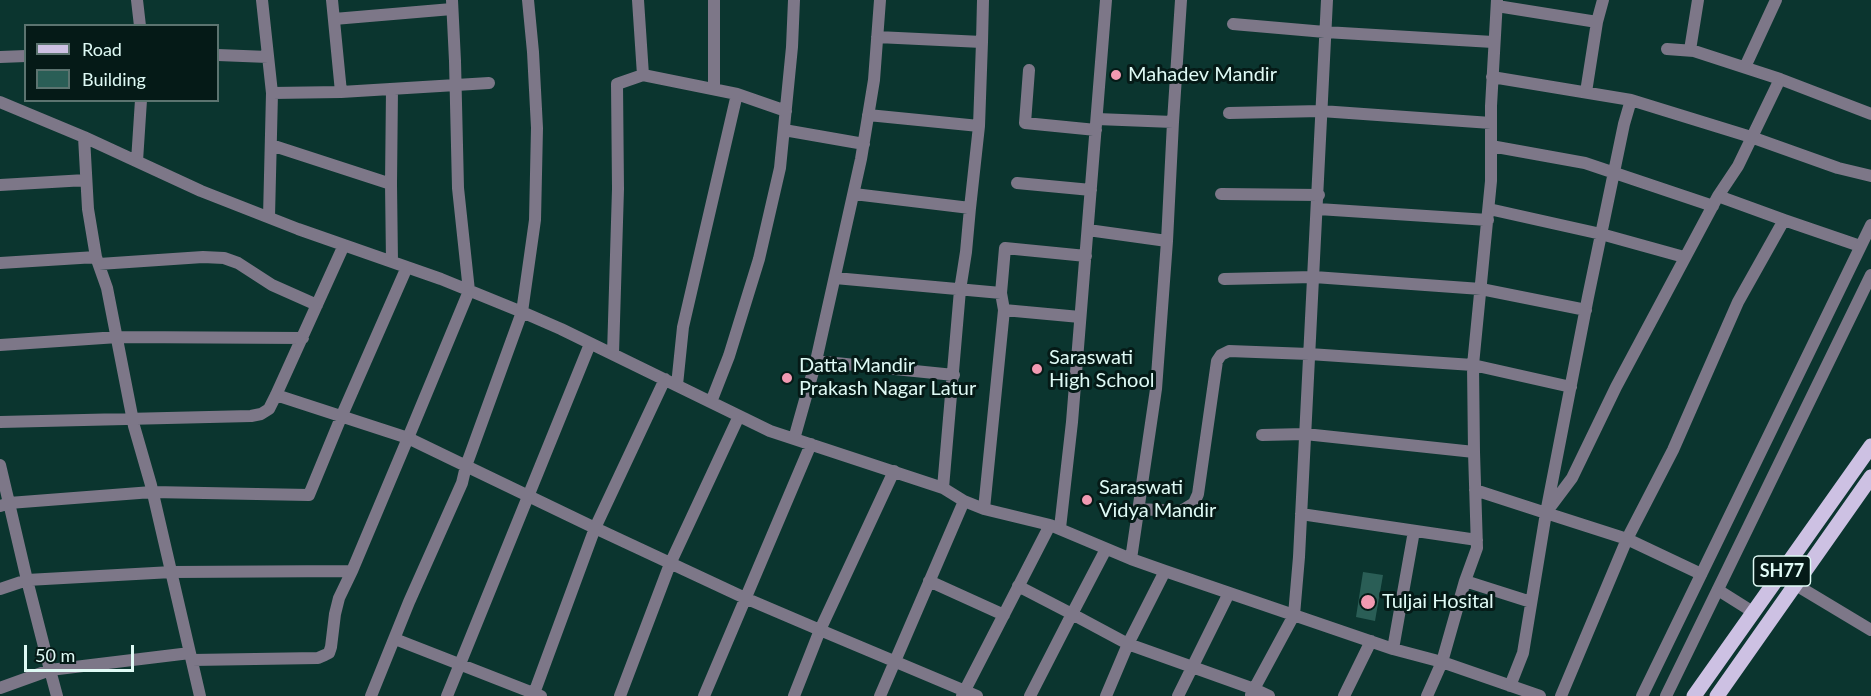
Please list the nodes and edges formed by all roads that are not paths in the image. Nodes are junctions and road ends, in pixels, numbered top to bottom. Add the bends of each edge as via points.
1 (137, 0) edge
2 (262, 0) edge
3 (332, 0) edge
4 (528, 0) edge
5 (638, 0) edge
6 (714, 0) edge
7 (794, 0) edge
8 (880, 0) edge
9 (983, 0) edge
10 (1106, 0) edge
11 (1181, 0) edge
12 (1327, 0) edge
13 (1603, 0) edge
14 (1698, 0) edge
15 (1776, 0) edge
16 (1497, 3) edge
17 (452, 4) edge
18 (334, 19) junction
19 (1597, 22) junction
20 (140, 24) edge
21 (1233, 24) dead end
22 (1325, 32) junction
23 (877, 37) junction
24 (982, 42) junction
25 (1494, 42) junction
26 (1667, 49) dead end
27 (1689, 50) junction
28 (219, 55) edge
29 (24, 56) edge
30 (0, 57) edge
31 (268, 57) junction
32 (1745, 67) junction
33 (1029, 70) dead end
34 (643, 75) junction
35 (1492, 77) junction
36 (1780, 79) junction
37 (489, 83) dead end
38 (456, 85) junction
39 (392, 89) junction
40 (714, 89) junction
41 (341, 92) junction
42 (1586, 92) junction
43 (272, 93) junction
44 (737, 94) junction
45 (1631, 99) junction
46 (0, 102) edge
47 (141, 102) edge
48 (786, 111) junction
49 (1321, 111) junction
50 (1229, 113) dead end
51 (1871, 114) edge
52 (868, 115) junction
53 (1173, 122) junction
54 (1491, 123) junction
55 (1097, 124) junction
56 (979, 126) junction
57 (784, 129) junction
58 (84, 136) junction
59 (1751, 137) junction
60 (864, 144) junction
61 (271, 145) junction
62 (1491, 146) junction
63 (137, 161) junction
64 (1614, 171) junction
65 (1871, 176) edge
66 (86, 180) junction
67 (1017, 183) dead end
68 (391, 184) junction
69 (0, 185) edge
70 (1091, 190) junction
71 (854, 194) junction
72 (1221, 194) dead end
73 (1319, 195) junction
74 (1715, 201) junction
75 (970, 208) junction
76 (1318, 209) junction
77 (1489, 214) junction
78 (269, 217) junction
79 (1784, 220) junction
80 (1871, 225) edge
81 (1088, 230) junction
82 (1601, 234) junction
83 (1167, 241) junction
84 (344, 245) junction
85 (1860, 246) junction
86 (1086, 256) junction
87 (1684, 257) junction
88 (98, 260) junction
89 (393, 262) junction
90 (0, 263) edge
91 (407, 267) junction
92 (1871, 275) edge
93 (1314, 277) junction
94 (835, 278) junction
95 (1224, 279) dead end
96 (1481, 289) junction
97 (960, 290) junction
98 (469, 291) junction
99 (1001, 293) junction
100 (317, 305) junction
101 (1004, 310) junction
102 (1586, 310) junction
103 (522, 312) junction
104 (1080, 317) junction
105 (118, 337) junction
106 (303, 338) junction
107 (590, 344) junction
108 (0, 345) edge
109 (613, 354) junction
110 (1309, 354) junction
111 (816, 362) junction
112 (1473, 366) junction
113 (954, 375) junction
114 (665, 380) junction
115 (677, 386) junction
116 (1571, 387) junction
117 (276, 395) junction
118 (711, 402) junction
119 (342, 415) junction
120 (739, 416) junction
121 (132, 419) junction
122 (0, 422) edge
123 (1262, 435) dead end
124 (1305, 435) junction
125 (408, 438) junction
126 (794, 439) junction
127 (811, 444) junction
128 (1871, 446) edge
129 (1474, 452) junction
130 (0, 465) edge
131 (466, 466) junction
132 (894, 471) junction
133 (1870, 481) edge
134 (943, 488) junction
135 (1475, 490) junction
136 (152, 492) junction
137 (529, 495) junction
138 (964, 501) junction
139 (4, 504) edge
140 (984, 509) junction
141 (1138, 509) junction
142 (1546, 513) junction
143 (1301, 514) junction
144 (1055, 527) junction
145 (595, 528) junction
146 (1414, 531) junction
147 (1627, 539) junction
148 (1477, 540) junction
149 (1106, 549) junction
150 (1131, 559) junction
151 (670, 564) junction
152 (352, 571) junction
153 (1165, 571) junction
154 (172, 572) junction
155 (1701, 574) junction
156 (27, 580) junction
157 (929, 581) junction
158 (1465, 581) junction
159 (1796, 585) junction
160 (1018, 586) junction
161 (0, 589) edge
162 (1718, 590) junction
163 (1229, 593) junction
164 (745, 598) junction
165 (1531, 602) junction
166 (1753, 612) junction
167 (1072, 614) junction
168 (1004, 615) junction
169 (1294, 615) junction
170 (820, 630) junction
171 (1871, 630) edge
172 (395, 639) junction
173 (1371, 642) junction
174 (1128, 644) junction
175 (1393, 649) junction
176 (191, 657) junction
177 (895, 661) junction
178 (1442, 662) junction
179 (460, 663) junction
180 (1192, 667) junction
181 (50, 670) junction
182 (1510, 686) junction
183 (0, 688) edge
184 (1253, 692) edge
185 (963, 693) edge
186 (536, 695) edge
187 (1535, 695) edge
188 (57, 696) edge
189 (201, 696) edge
190 (371, 696) edge
191 (447, 696) edge
192 (620, 696) edge
193 (704, 696) edge
194 (794, 696) edge
195 (880, 696) edge
196 (977, 696) edge
197 (1030, 696) edge
198 (1106, 696) edge
199 (1178, 696) edge
200 (1269, 696) edge
201 (1344, 696) edge
202 (1427, 696) edge
203 (1561, 696) edge
204 (1642, 696) edge
205 (1666, 696) edge
206 (1694, 696) edge
207 (1717, 696) edge

1 - 20 street
2 - 31 street
3 - 18 street
4 - 103 street via 537,139 535,220
5 - 34 street
6 - 40 street
7 - 48 street
8 - 23 street
9 - 24 street
10 - 55 street
11 - 53 street
12 - 22 street
13 - 19 street
14 - 27 street
15 - 32 street
16 - 19 street
16 - 25 street
17 - 18 street
17 - 38 street
18 - 41 street
19 - 42 street
21 - 22 street
22 - 25 street
22 - 49 street
23 - 24 street
23 - 52 street
24 - 56 street
25 - 35 street
26 - 27 street
27 - 32 street
28 - 31 street
29 - 30 street
31 - 43 street
32 - 36 street
33 - 55 street via 1025,123
34 - 40 street
34 - 109 street via 617,84
35 - 42 street
35 - 54 street
36 - 51 street
36 - 59 street
37 - 38 street
38 - 39 street
38 - 98 street via 458,188
39 - 41 street
39 - 68 street
40 - 44 street
41 - 43 street
42 - 45 street
43 - 61 street
44 - 48 street
44 - 115 street via 683,327
45 - 59 street
45 - 64 street
46 - 58 street
47 - 63 street
48 - 57 street
49 - 50 street
49 - 54 street
49 - 73 street
52 - 56 street
52 - 60 street
53 - 55 street
53 - 83 street
54 - 62 street
55 - 70 street
56 - 75 street
57 - 60 street
57 - 118 street via 780,168 759,259
58 - 63 street
58 - 66 street
59 - 65 street
59 - 74 street
60 - 71 street
61 - 68 street
61 - 78 street
62 - 64 street
62 - 77 street
63 - 78 street
64 - 74 street
64 - 82 street
66 - 69 street
66 - 88 street
67 - 70 street
68 - 89 street
70 - 81 street
71 - 75 street
71 - 94 street
72 - 73 street
73 - 76 street
74 - 79 street
74 - 87 street
75 - 97 street
76 - 77 street
76 - 93 street
77 - 82 street
77 - 96 street
78 - 84 street
79 - 85 street
79 - 147 street via 1738,302 1673,450
80 - 85 street
81 - 83 street
81 - 86 street
82 - 87 street
82 - 102 street
83 - 141 street via 1156,389
84 - 89 street
84 - 100 street
85 - 155 street
86 - 99 street via 1005,248
86 - 104 street
87 - 142 street via 1572,478
88 - 90 street
88 - 100 street via 224,258
88 - 105 street
89 - 91 street
91 - 98 street
91 - 119 street
92 - 162 street
93 - 95 street
93 - 96 street
93 - 110 street
94 - 97 street
94 - 111 street
96 - 102 street
96 - 112 street
97 - 99 street
97 - 113 street
98 - 103 street
98 - 125 street
99 - 101 street
100 - 106 street
101 - 104 street
101 - 140 street
102 - 116 street
103 - 107 street
103 - 131 street
104 - 144 street via 1072,422
105 - 106 street
105 - 108 street
105 - 121 street
106 - 117 street
107 - 109 street
107 - 137 street
109 - 114 street
110 - 112 street
110 - 124 street
110 - 141 street via 1229,351 1221,355 1215,370 1194,503 1181,511
111 - 113 street
111 - 126 street
112 - 116 street
112 - 129 street
113 - 134 street
114 - 115 street
114 - 145 street
115 - 118 street
116 - 142 street
117 - 119 street
117 - 121 street via 269,409 251,416
118 - 120 street
119 - 125 street
119 - 136 street via 309,495
120 - 126 street
120 - 151 street
121 - 122 street
121 - 136 street
123 - 124 street
124 - 129 street
124 - 143 street
125 - 131 street
125 - 152 street
126 - 127 street
127 - 132 street
127 - 164 street
128 - 166 main road, SH77
129 - 135 street
130 - 139 street
131 - 137 street
131 - 172 street
132 - 134 street
132 - 170 street
133 - 159 main road, SH77
134 - 138 street
135 - 142 street
135 - 148 street
136 - 139 street
136 - 154 street
137 - 145 street
137 - 179 street
138 - 140 street
138 - 157 street
139 - 156 street
140 - 144 street
141 - 150 street
142 - 147 street
142 - 165 street
143 - 146 street
143 - 169 street
144 - 149 street
144 - 160 street
145 - 151 street
145 - 186 street
146 - 148 street
146 - 175 street
147 - 155 street
147 - 203 street
148 - 158 street
149 - 150 street
149 - 167 street
150 - 153 street
151 - 164 street
151 - 192 street
152 - 154 street
152 - 176 street via 339,598 331,647 325,656
153 - 163 street
153 - 174 street
154 - 156 street
154 - 176 street
155 - 204 street
156 - 161 street
156 - 181 street
157 - 168 street
157 - 177 street
158 - 165 street
158 - 178 street
159 - 171 street
159 - 207 main road, SH77
160 - 167 street
160 - 168 street
162 - 166 street
162 - 205 street
163 - 169 street
163 - 180 street
164 - 170 street
164 - 193 street
165 - 182 street via 1523,653
166 - 206 main road, SH77
167 - 174 street
167 - 197 street
168 - 185 street
169 - 173 street
169 - 184 street
170 - 177 street
170 - 194 street
172 - 179 street
172 - 190 street
173 - 175 street
173 - 201 street
174 - 180 street
174 - 198 street
175 - 178 street
176 - 181 street
176 - 189 street
177 - 185 street
177 - 195 street
178 - 182 street
178 - 202 street
179 - 186 street
179 - 191 street
180 - 184 street
180 - 199 street
181 - 183 street
181 - 188 street
182 - 187 street
184 - 200 street
185 - 196 street

